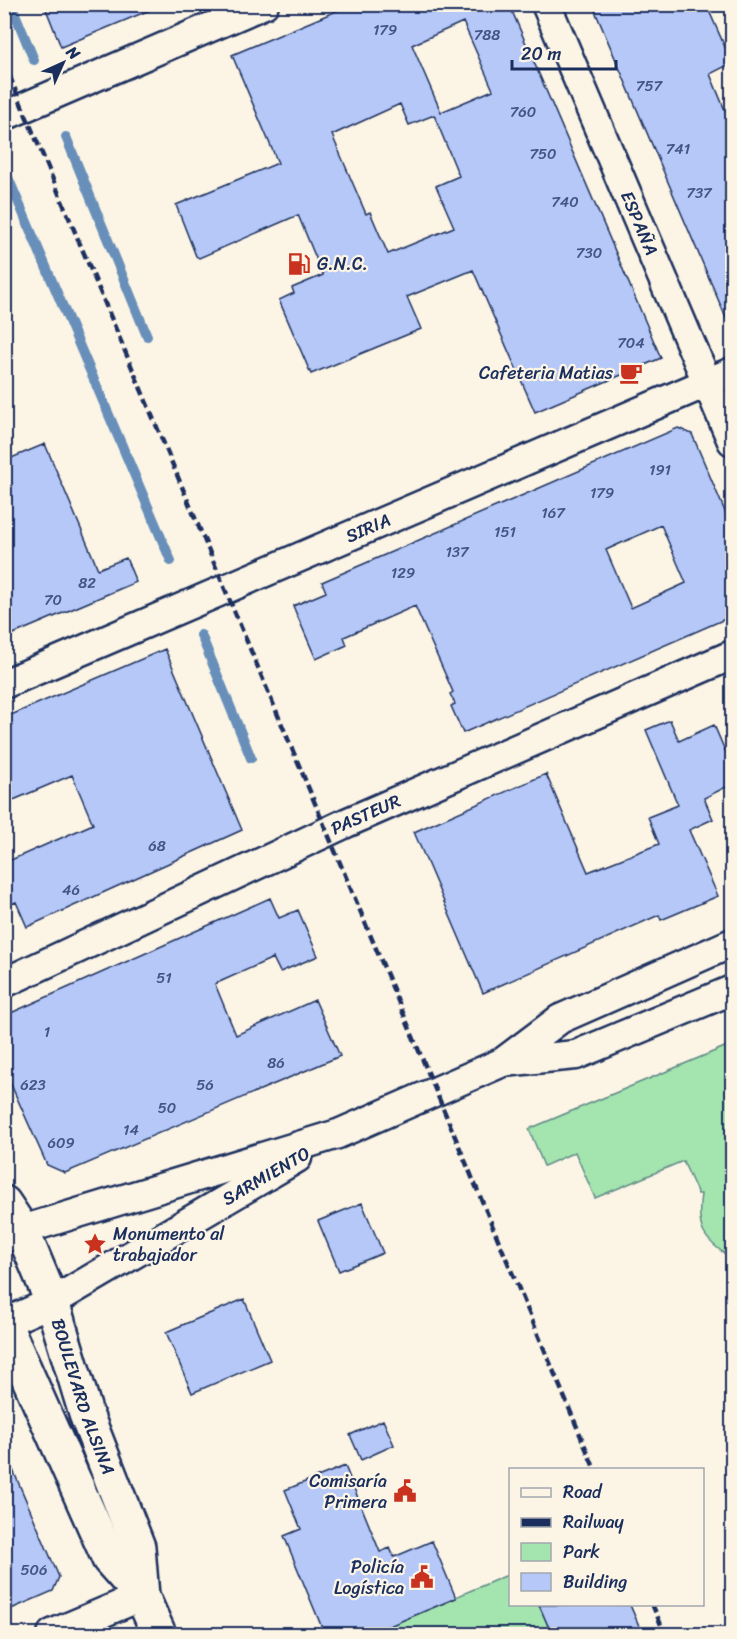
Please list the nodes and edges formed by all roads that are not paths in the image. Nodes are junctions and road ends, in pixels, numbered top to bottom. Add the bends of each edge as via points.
1 (264, 4) edge
2 (546, 4) edge
3 (4, 116) edge
4 (720, 377) edge
5 (732, 441) edge
6 (732, 655) edge
7 (4, 684) edge
8 (732, 943) edge
9 (4, 983) edge
10 (732, 990) edge
11 (502, 1062) junction
12 (338, 1134) junction
13 (4, 1203) edge
14 (13, 1234) edge
15 (52, 1302) junction
16 (4, 1323) edge
17 (142, 1596) junction
18 (52, 1635) edge
19 (159, 1635) edge

1 - 3 street
2 - 4 street, ESPAÑA
4 - 5 street, ESPAÑA
4 - 7 street, SIRIA
6 - 9 street, PASTEUR via 346,823
8 - 11 street, SARMIENTO via 560,1019
10 - 11 street, SARMIENTO via 576,1056
11 - 12 street, SARMIENTO
12 - 14 street, SARMIENTO
12 - 15 street, SARMIENTO
13 - 14 main road, BOULEVARD ALSINA
14 - 15 main road, BOULEVARD ALSINA
15 - 16 street, SARMIENTO
15 - 17 main road, BOULEVARD ALSINA via 86,1414 138,1547
16 - 17 main road, BOULEVARD ALSINA via 109,1559
17 - 18 street
17 - 19 main road, BOULEVARD ALSINA

